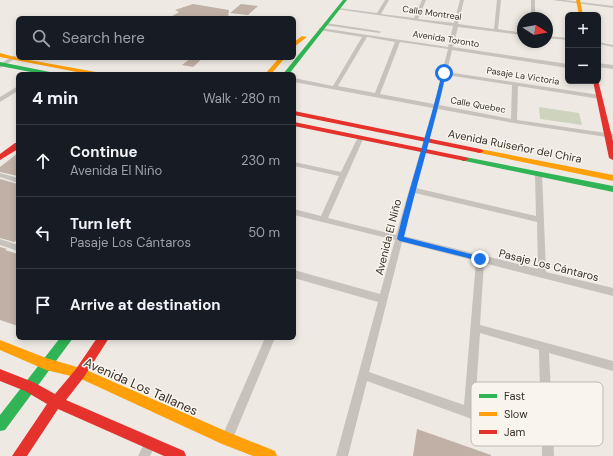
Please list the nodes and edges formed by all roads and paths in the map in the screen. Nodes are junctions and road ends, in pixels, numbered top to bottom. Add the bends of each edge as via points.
1 (345, 0) edge
2 (387, 0) edge
3 (424, 0) edge
4 (462, 0) edge
5 (499, 0) edge
6 (533, 0) edge
7 (554, 0) edge
8 (578, 1) edge
9 (613, 7) edge
10 (338, 9) junction
11 (534, 12) edge
12 (580, 12) edge
13 (379, 14) junction
14 (416, 19) junction
15 (456, 25) junction
16 (324, 27) junction
17 (496, 30) junction
18 (517, 33) edge
19 (365, 36) junction
20 (304, 37) dead end
21 (553, 38) edge
22 (565, 39) edge
23 (398, 41) junction
24 (296, 43) edge
25 (601, 44) edge
26 (452, 46) junction
27 (613, 46) edge
28 (0, 55) edge
29 (15, 58) joint
30 (25, 60) edge
31 (280, 60) edge
32 (565, 60) edge
33 (1, 65) edge
34 (565, 65) edge
35 (601, 65) edge
36 (613, 67) edge
37 (601, 70) edge
38 (34, 72) edge
39 (86, 72) edge
40 (270, 72) edge
41 (288, 72) edge
42 (613, 72) edge
43 (444, 73) junction
44 (296, 80) edge
45 (515, 84) junction
46 (597, 84) edge
47 (334, 88) junction
48 (16, 89) edge
49 (377, 96) junction
50 (600, 97) junction
51 (0, 100) edge
52 (436, 107) junction
53 (296, 113) edge
54 (514, 121) junction
55 (296, 124) edge
56 (611, 136) edge
57 (361, 137) junction
58 (427, 140) junction
59 (16, 146) edge
60 (424, 150) junction
61 (0, 158) edge
62 (613, 158) edge
63 (296, 164) edge
64 (342, 174) junction
65 (539, 174) junction
66 (0, 175) edge
67 (613, 178) edge
68 (16, 180) edge
69 (613, 189) edge
70 (412, 190) junction
71 (296, 212) edge
72 (323, 219) junction
73 (540, 220) junction
74 (400, 239) junction
75 (0, 242) edge
76 (16, 247) edge
77 (480, 259) junction
78 (542, 274) junction
79 (296, 278) edge
80 (613, 292) edge
81 (383, 299) junction
82 (476, 328) junction
83 (65, 340) edge
84 (102, 340) edge
85 (268, 340) edge
86 (0, 345) edge
87 (544, 346) junction
88 (46, 364) junction
89 (613, 366) edge
90 (80, 373) junction
91 (0, 374) edge
92 (364, 374) junction
93 (472, 382) edge
94 (545, 382) edge
95 (29, 386) junction
96 (471, 388) edge
97 (56, 402) junction
98 (469, 412) joint
99 (0, 425) edge
100 (227, 439) junction
101 (150, 444) junction
102 (547, 446) edge
103 (20, 456) edge
104 (144, 456) edge
105 (179, 456) edge
106 (270, 456) edge
107 (342, 456) edge
108 (548, 456) edge

1 - 10 street
2 - 13 street
3 - 14 street
4 - 15 street, Avenida El Niño
5 - 17 street
6 - 11 street
7 - 8 street
8 - 9 street
8 - 12 street
10 - 13 street, Calle Montreal
10 - 16 street
13 - 14 street, Calle Montreal
14 - 15 street, Calle Montreal
15 - 17 street, Calle Montreal
15 - 26 street, Avenida El Niño
16 - 19 street, Avenida Toronto
16 - 26 street, Avenida Toronto
16 - 41 street
17 - 18 street, Calle Montreal
19 - 23 street, Avenida Toronto
19 - 47 street
20 - 24 street
21 - 22 street
23 - 26 street, Avenida Toronto
23 - 49 street
25 - 27 street
26 - 32 street, Avenida Toronto
26 - 34 street, Avenida Toronto
26 - 43 street, Avenida El Niño
28 - 29 street
29 - 33 street
30 - 39 street
31 - 40 street
33 - 38 street
35 - 36 street
37 - 42 street
43 - 45 street, Pasaje La Victoria
43 - 52 street, Avenida El Niño
44 - 47 street, Calle Quebec
45 - 50 street, Pasaje La Victoria
45 - 54 street
46 - 50 street
47 - 49 street, Calle Quebec
48 - 51 street
49 - 52 street, Calle Quebec
50 - 56 street
52 - 54 street, Calle Quebec
52 - 58 street, Avenida El Niño
53 - 58 street, Avenida Ruiseñor del Chira
54 - 56 street, Calle Quebec
55 - 57 street
56 - 62 street
57 - 60 street
57 - 64 street
58 - 60 street, Avenida El Niño
58 - 67 street, Avenida Ruiseñor del Chira
59 - 61 street
60 - 65 street
60 - 70 street, Avenida El Niño
63 - 64 street
64 - 72 street
65 - 69 street
65 - 73 street
66 - 68 street
70 - 73 street
70 - 74 street, Avenida El Niño
71 - 72 street, Pasaje Los Cántaros
72 - 74 street, Pasaje Los Cántaros
73 - 78 street
74 - 77 street, Pasaje Los Cántaros
74 - 81 street, Avenida El Niño
75 - 76 street
77 - 78 street, Pasaje Los Cántaros
77 - 82 street
78 - 80 street, Pasaje Los Cántaros
79 - 81 street
81 - 92 street, Avenida El Niño
82 - 87 street
82 - 93 street
83 - 88 street
84 - 90 street
85 - 100 street
86 - 88 street, Avenida Los Tallanes
87 - 89 street
87 - 94 street
88 - 90 street, Avenida Los Tallanes
88 - 95 street
90 - 97 street
90 - 100 street, Avenida Los Tallanes
91 - 95 street
92 - 98 street
92 - 107 street, Avenida El Niño
95 - 97 street
95 - 99 street
96 - 98 street
97 - 101 street
97 - 103 street
100 - 106 street, Avenida Los Tallanes
101 - 104 street
101 - 105 street
102 - 108 street

